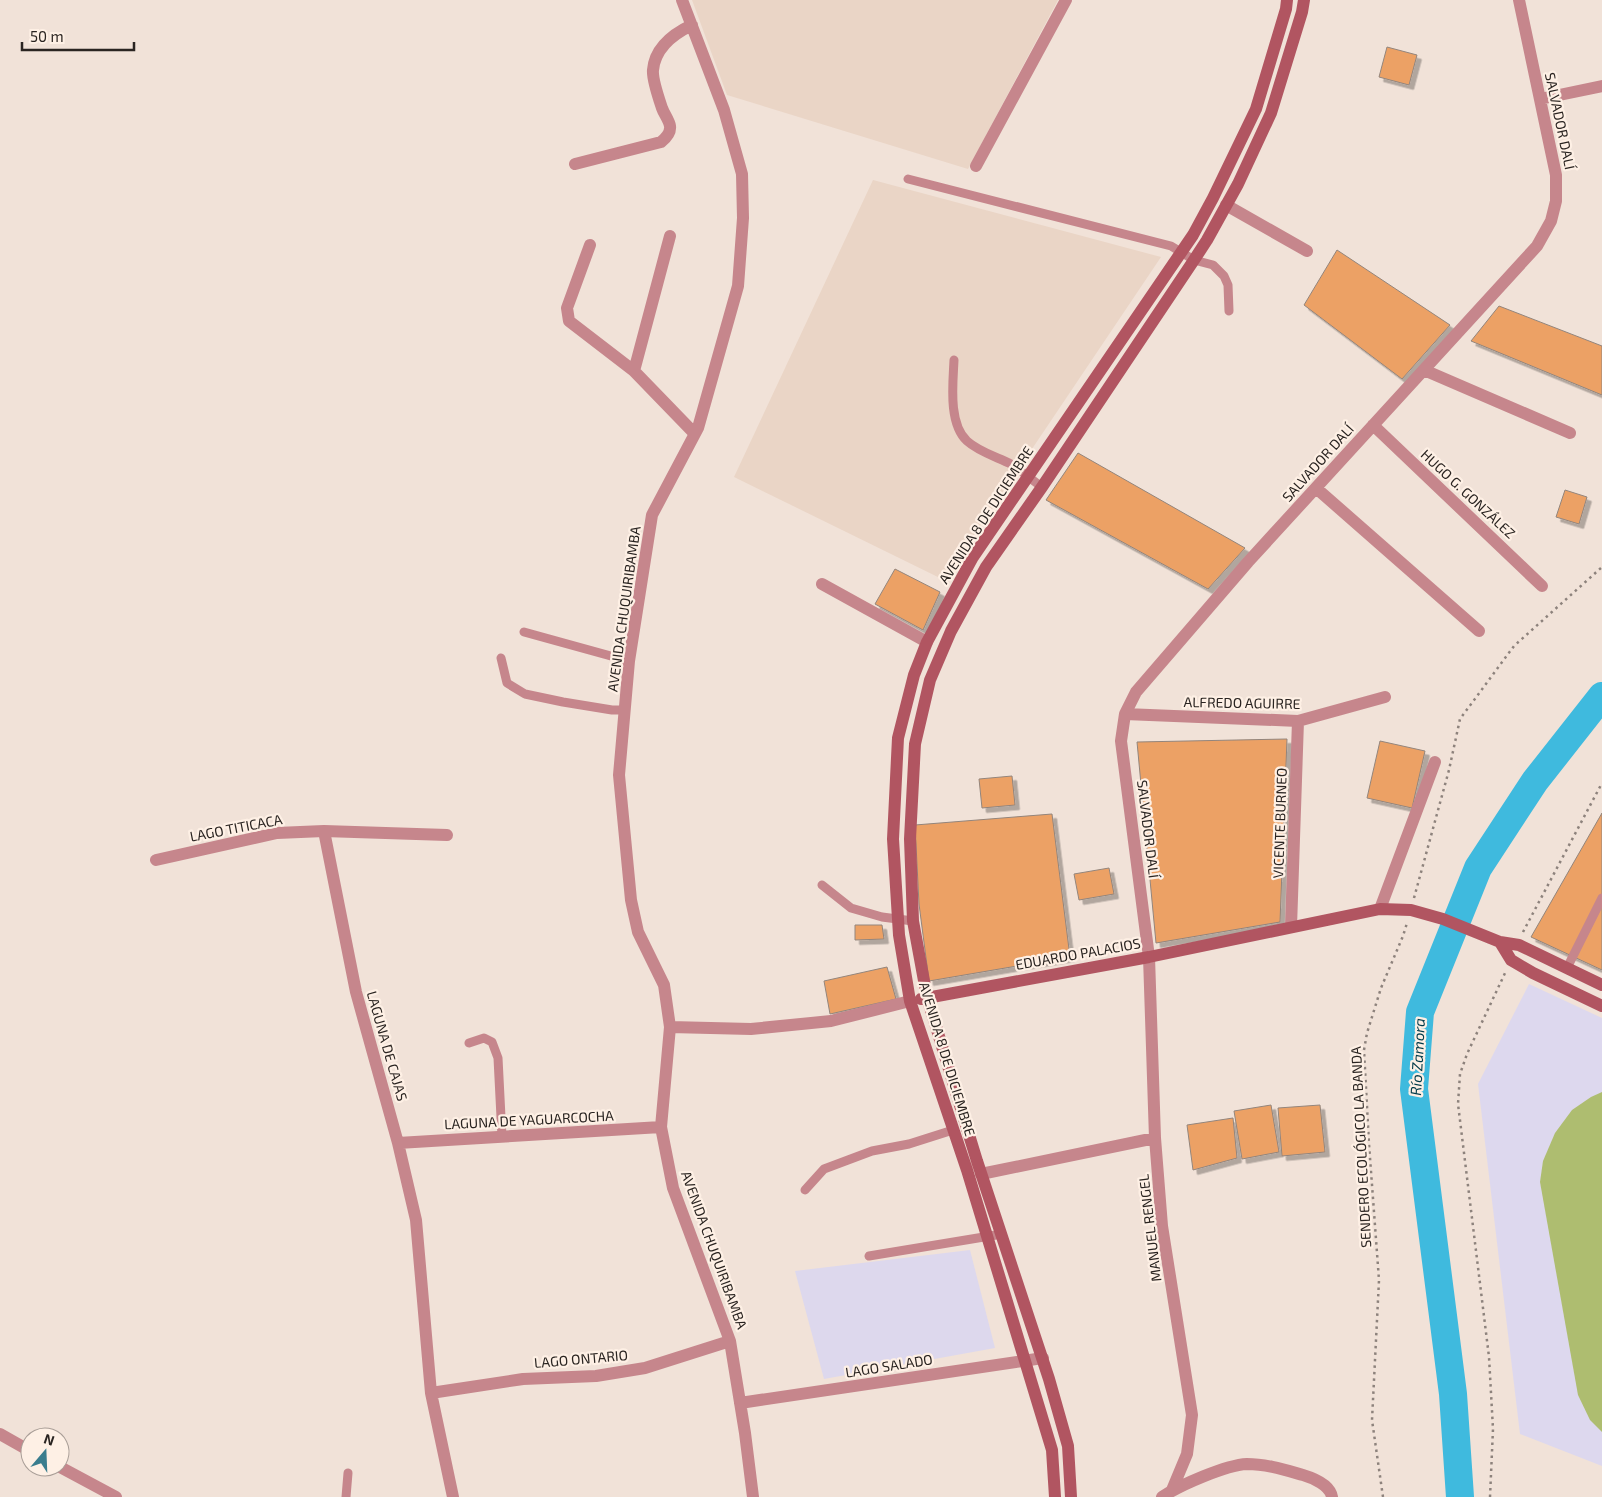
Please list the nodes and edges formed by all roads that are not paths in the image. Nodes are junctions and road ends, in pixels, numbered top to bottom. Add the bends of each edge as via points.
1 (682, 0) edge
2 (1066, 0) edge
3 (1287, 0) edge
4 (1304, 0) edge
5 (1519, 0) edge
6 (692, 25) junction
7 (1602, 86) edge
8 (1540, 99) junction
9 (575, 164) dead end
10 (976, 166) dead end
11 (908, 179) dead end
12 (1226, 205) junction
13 (670, 236) dead end
14 (590, 245) dead end
15 (1307, 251) dead end
16 (1181, 252) junction
17 (1194, 260) junction
18 (1229, 311) dead end
19 (954, 360) dead end
20 (1424, 370) junction
21 (634, 371) junction
22 (1373, 425) junction
23 (1570, 433) dead end
24 (695, 434) junction
25 (1028, 477) junction
26 (1042, 487) junction
27 (1316, 488) junction
28 (822, 584) dead end
29 (1542, 586) dead end
30 (1479, 631) dead end
31 (524, 632) dead end
32 (927, 642) junction
33 (500, 658) dead end
34 (629, 661) junction
35 (1385, 697) dead end
36 (625, 710) junction
37 (1125, 714) junction
38 (1298, 722) junction
39 (1435, 762) dead end
40 (324, 831) junction
41 (447, 835) dead end
42 (156, 860) dead end
43 (822, 885) dead end
44 (1602, 898) edge
45 (1380, 910) junction
46 (898, 919) junction
47 (913, 921) junction
48 (1291, 926) junction
49 (1500, 942) junction
50 (1149, 957) junction
51 (1567, 968) junction
52 (1602, 985) edge
53 (927, 997) junction
54 (910, 1002) junction
55 (1602, 1006) edge
56 (670, 1027) junction
57 (469, 1043) dead end
58 (661, 1127) junction
59 (953, 1130) junction
60 (502, 1137) junction
61 (1155, 1138) junction
62 (398, 1143) junction
63 (981, 1174) junction
64 (805, 1190) dead end
65 (1002, 1234) junction
66 (988, 1237) junction
67 (869, 1256) dead end
68 (730, 1341) junction
69 (1043, 1358) junction
70 (1026, 1360) junction
71 (431, 1392) junction
72 (740, 1403) junction
73 (0, 1434) edge
74 (20, 1445) edge
75 (70, 1472) edge
76 (348, 1473) dead end
77 (1167, 1494) edge
78 (116, 1497) edge
79 (346, 1497) edge
80 (453, 1497) edge
81 (753, 1497) edge
82 (1055, 1497) edge
83 (1071, 1497) edge
84 (1332, 1497) edge

1 - 6 street, AVENIDA CHUQUIRIBAMBA
2 - 10 street
3 - 16 main road, AVENIDA 8 DE DICIEMBRE via 1256,109 1213,198
4 - 12 main road, AVENIDA 8 DE DICIEMBRE via 1271,114
5 - 8 street, SALVADOR DALÍ
6 - 9 street via 678,32 663,46 652,72 670,126 668,136 661,142
6 - 24 street, AVENIDA CHUQUIRIBAMBA via 724,110 742,174 743,210 738,286
7 - 8 street
8 - 20 street, SALVADOR DALÍ via 1556,175 1556,202 1551,220 1537,246
11 - 16 lane via 1171,246
12 - 15 street
12 - 17 main road, AVENIDA 8 DE DICIEMBRE
13 - 21 street
14 - 21 street via 567,308 569,321
16 - 17 lane
16 - 25 main road, AVENIDA 8 DE DICIEMBRE
17 - 18 lane via 1213,265 1224,276 1228,285
17 - 26 main road, AVENIDA 8 DE DICIEMBRE
19 - 25 lane via 953,410 966,440
20 - 22 street, SALVADOR DALÍ
20 - 23 street
21 - 24 street
22 - 27 street, SALVADOR DALÍ
22 - 29 street, HUGO G. GONZÁLEZ
24 - 34 street, AVENIDA CHUQUIRIBAMBA via 652,515
25 - 26 lane
25 - 32 main road, AVENIDA 8 DE DICIEMBRE via 972,557
26 - 47 main road, AVENIDA 8 DE DICIEMBRE via 986,567 950,631 930,680 915,744 910,839
27 - 30 street
27 - 37 street, SALVADOR DALÍ via 1136,692
28 - 32 street
31 - 34 lane
32 - 46 main road, AVENIDA 8 DE DICIEMBRE via 914,676 898,738 892,839
33 - 36 lane via 507,683 525,694
34 - 36 street, AVENIDA CHUQUIRIBAMBA
35 - 38 street, ALFREDO AGUIRRE
36 - 56 street, AVENIDA CHUQUIRIBAMBA via 619,775 632,900 638,932 664,985
37 - 38 street, ALFREDO AGUIRRE
37 - 50 street, SALVADOR DALÍ via 1121,741
38 - 48 street, VICENTE BURNEO
39 - 45 street
40 - 41 street
40 - 42 street, LAGO TITICACA via 277,833
40 - 62 street, LAGUNA DE CAJAS via 356,992
43 - 46 lane via 851,908
44 - 51 lane
45 - 48 main road, EDUARDO PALACIOS
45 - 49 main road, EDUARDO PALACIOS via 1411,910
46 - 47 lane
46 - 54 main road, AVENIDA 8 DE DICIEMBRE
47 - 53 main road, AVENIDA 8 DE DICIEMBRE
48 - 50 main road, EDUARDO PALACIOS
49 - 51 main road, EDUARDO PALACIOS via 1519,945
49 - 55 main road via 1511,960
50 - 53 main road, EDUARDO PALACIOS
50 - 61 street, MANUEL RENGEL
51 - 52 main road, EDUARDO PALACIOS
53 - 54 main road, EDUARDO PALACIOS
53 - 63 main road, AVENIDA 8 DE DICIEMBRE
54 - 56 street, EDUARDO PALACIOS via 814,1023 751,1029
54 - 59 main road, AVENIDA 8 DE DICIEMBRE
56 - 58 street, AVENIDA CHUQUIRIBAMBA
57 - 60 lane via 484,1038 492,1042 498,1058
58 - 60 street, LAGUNA DE YAGUARCOCHA
58 - 68 street, AVENIDA CHUQUIRIBAMBA via 673,1188
59 - 64 lane via 909,1144 872,1151 824,1169
59 - 66 main road, AVENIDA 8 DE DICIEMBRE
60 - 62 street, LAGUNA DE YAGUARCOCHA
61 - 63 street
61 - 77 street, MANUEL RENGEL via 1162,1226 1192,1415 1187,1454
62 - 71 street, LAGUNA DE CAJAS via 416,1220
63 - 65 main road, AVENIDA 8 DE DICIEMBRE
65 - 66 lane
65 - 69 main road, AVENIDA 8 DE DICIEMBRE
66 - 67 lane
66 - 70 main road, AVENIDA 8 DE DICIEMBRE
68 - 71 street, LAGO ONTARIO via 646,1368 596,1376 524,1379
68 - 72 street, AVENIDA CHUQUIRIBAMBA
69 - 70 street, LAGO SALADO
69 - 83 main road, AVENIDA 8 DE DICIEMBRE via 1068,1446
70 - 72 street, LAGO SALADO
70 - 82 main road, AVENIDA 8 DE DICIEMBRE via 1052,1450
71 - 80 street, LAGUNA DE CAJAS
72 - 81 street, AVENIDA CHUQUIRIBAMBA
73 - 74 street
75 - 78 street
76 - 79 lane
77 - 84 street via 1221,1470 1246,1464 1278,1468 1317,1479 1332,1493

